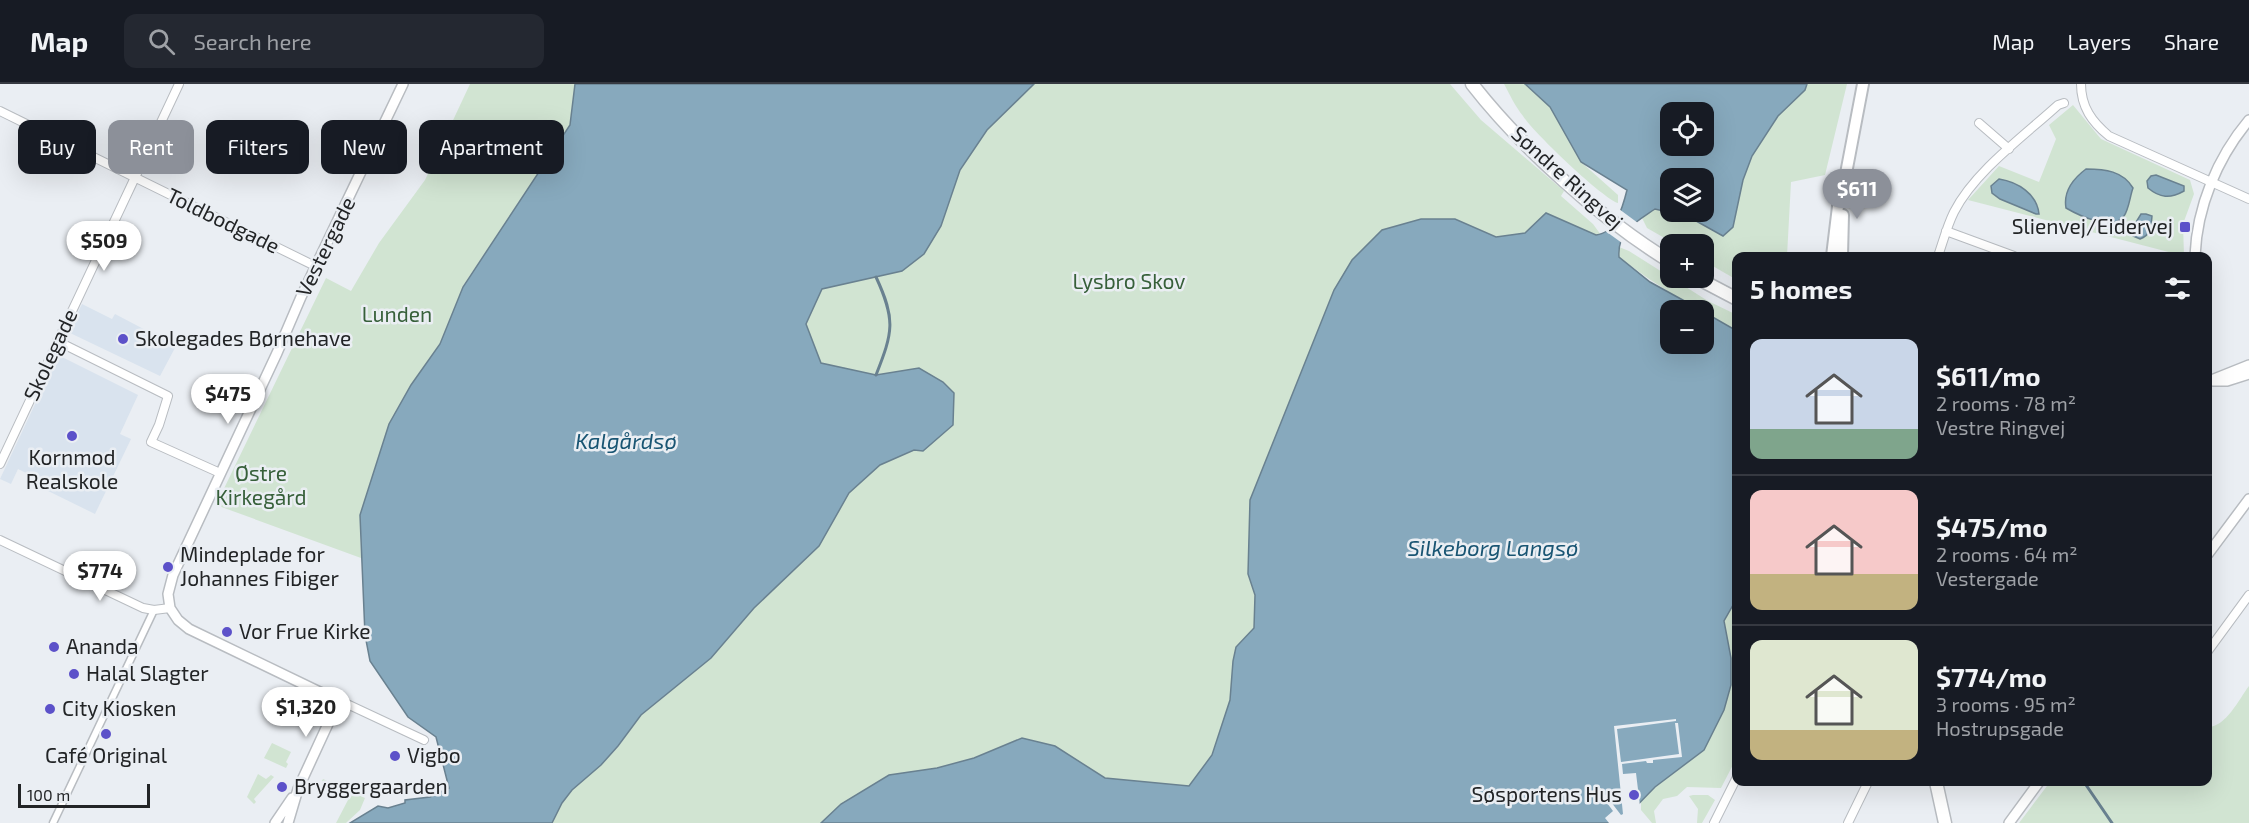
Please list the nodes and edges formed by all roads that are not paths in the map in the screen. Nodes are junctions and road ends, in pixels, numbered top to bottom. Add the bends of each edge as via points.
1 (179, 84) edge
2 (403, 84) edge
3 (1472, 84) edge
4 (1863, 84) edge
5 (2081, 84) edge
6 (2064, 103) dead end
7 (0, 111) edge
8 (2249, 120) edge
9 (1979, 123) dead end
10 (2009, 148) junction
11 (134, 178) junction
12 (2211, 183) junction
13 (2249, 199) edge
14 (1946, 231) junction
15 (1835, 252) edge
16 (1939, 252) edge
17 (2003, 252) edge
18 (2196, 252) edge
19 (1660, 255) edge
20 (317, 267) junction
21 (1714, 287) edge
22 (1732, 296) edge
23 (57, 341) junction
24 (2249, 365) edge
25 (2249, 374) edge
26 (2212, 377) edge
27 (2212, 379) edge
28 (0, 464) edge
29 (220, 473) junction
30 (2249, 499) edge
31 (0, 540) edge
32 (2212, 550) edge
33 (2249, 595) edge
34 (170, 608) junction
35 (154, 610) junction
36 (2212, 646) edge
37 (328, 696) junction
38 (424, 740) dead end
39 (1732, 786) edge
40 (1866, 786) edge
41 (1937, 786) edge
42 (2036, 786) edge
43 (298, 789) junction
44 (53, 823) edge
45 (274, 823) edge
46 (288, 823) edge
47 (1714, 823) edge
48 (1848, 823) edge
49 (1945, 823) edge
50 (2008, 823) edge

1 - 11 street, Skolegade
2 - 20 street, Vestergade
3 - 19 main road, Søndre Ringvej via 1532,150 1605,215
4 - 15 main road
5 - 12 street via 2086,111 2109,136
6 - 10 street
7 - 11 street, Toldbodgade
8 - 12 street
9 - 10 street
10 - 14 street via 1963,198
11 - 20 street, Toldbodgade
11 - 23 street, Skolegade
12 - 13 street
12 - 18 street via 2201,212
14 - 16 street
14 - 17 street
20 - 29 street, Vestergade
21 - 22 main road
23 - 28 street, Skolegade
23 - 29 street via 168,396 151,442
24 - 26 street
25 - 27 street via 2227,381
29 - 34 street, Vestergade via 173,575 168,594
30 - 32 street
31 - 35 street
33 - 36 street
34 - 35 street
34 - 37 street via 189,629
35 - 44 street
37 - 38 street
37 - 43 street via 333,702 333,713
39 - 47 street
40 - 48 street
41 - 49 main road
42 - 50 street
43 - 45 street
43 - 46 street

